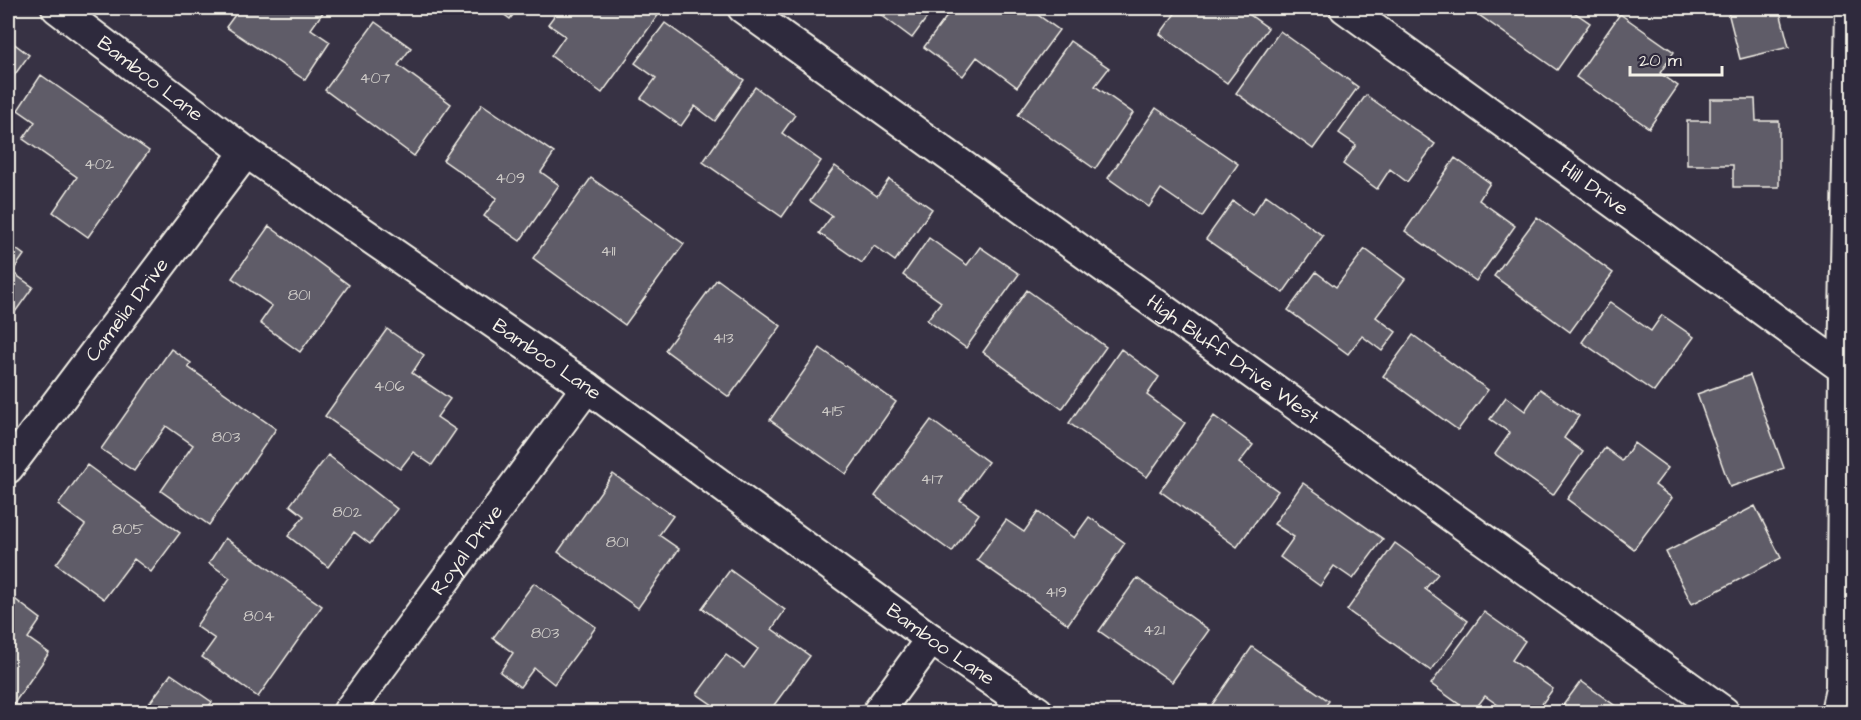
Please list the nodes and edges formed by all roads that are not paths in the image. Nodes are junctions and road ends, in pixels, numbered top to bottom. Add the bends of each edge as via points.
1 (57, 8) edge
2 (743, 8) edge
3 (1345, 8) edge
4 (1851, 8) edge
5 (246, 152) junction
6 (1844, 369) junction
7 (587, 387) junction
8 (8, 468) edge
9 (932, 639) junction
10 (348, 712) edge
11 (878, 712) edge
12 (1038, 712) edge
13 (1724, 712) edge
14 (1836, 712) edge

1 - 5 street, Bamboo Lane
2 - 13 street, High Bluff Drive West
3 - 6 street, Hill Drive
4 - 6 street
5 - 7 street, Bamboo Lane
5 - 8 street, Camelia Drive
6 - 14 street via 1840,689
7 - 9 street, Bamboo Lane
7 - 10 street, Royal Drive
9 - 11 street
9 - 12 street, Bamboo Lane

